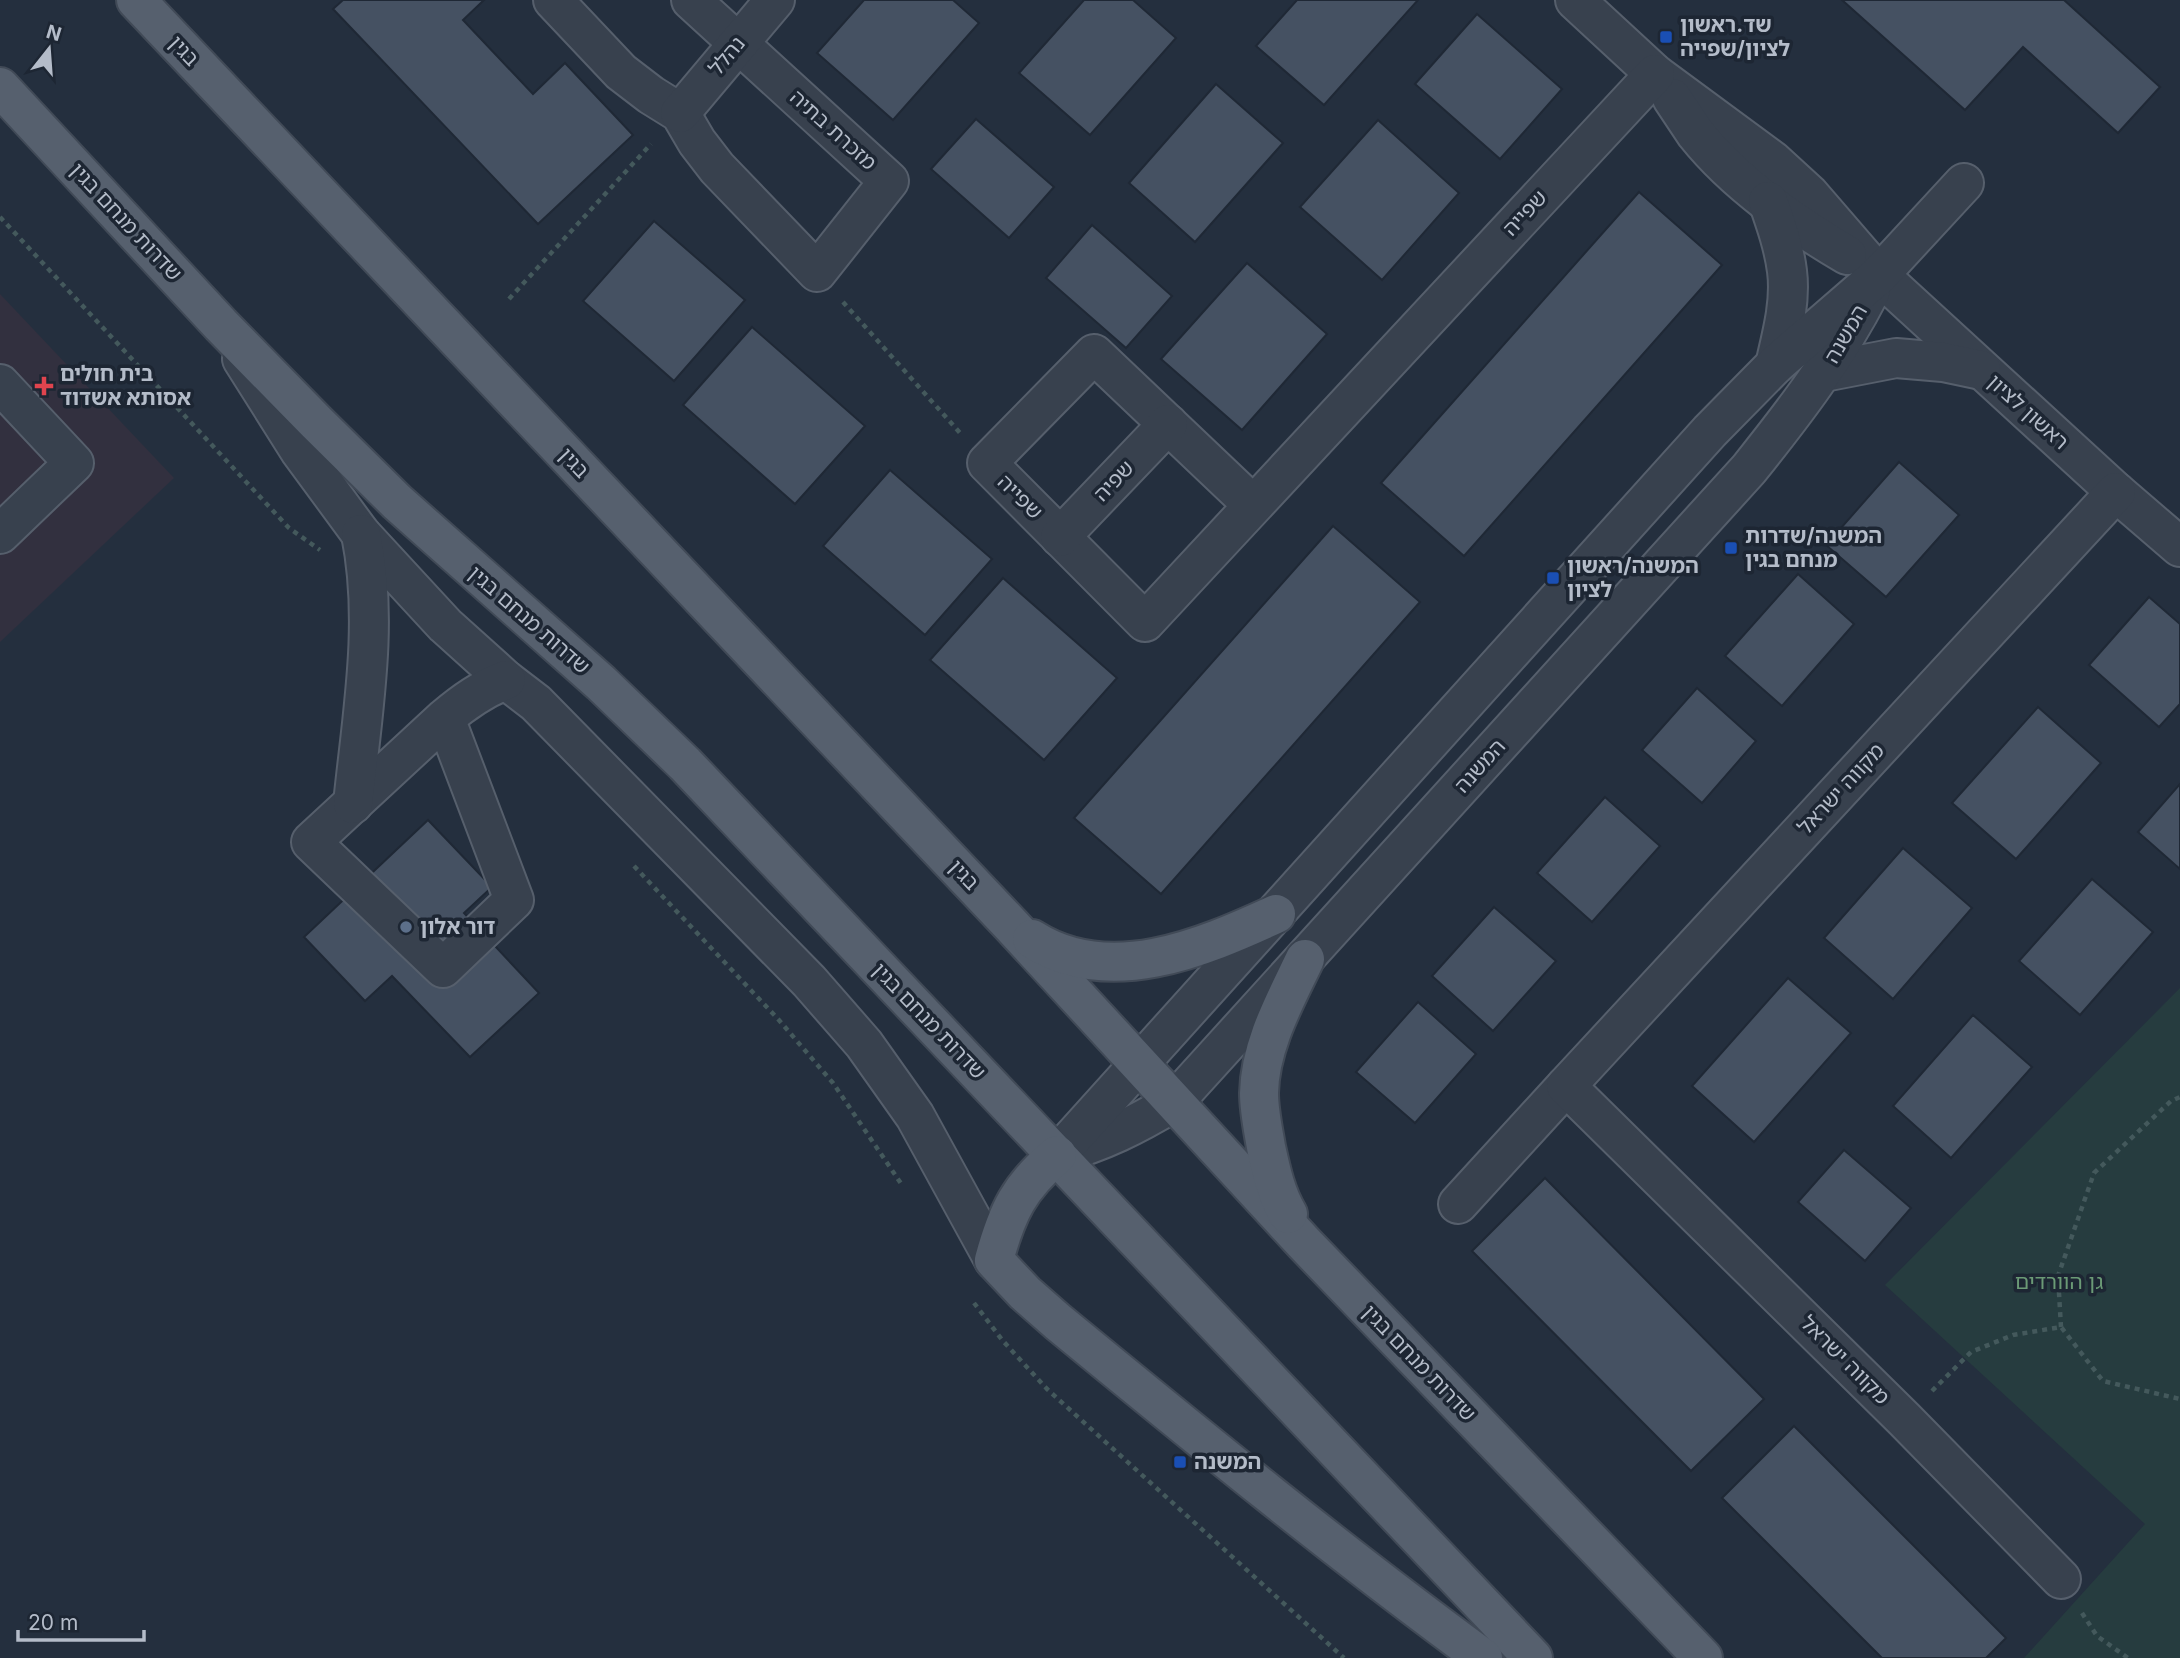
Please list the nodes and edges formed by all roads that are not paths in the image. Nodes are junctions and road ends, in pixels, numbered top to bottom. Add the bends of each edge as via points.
1 (136, 0) edge
2 (553, 0) edge
3 (691, 0) edge
4 (775, 0) edge
5 (1575, 0) edge
6 (738, 43) junction
7 (1654, 74) junction
8 (0, 87) edge
9 (680, 113) junction
10 (1964, 183) dead end
11 (1768, 201) junction
12 (1879, 275) junction
13 (221, 325) junction
14 (1775, 365) junction
15 (1981, 370) junction
16 (1824, 372) junction
17 (0, 384) edge
18 (1168, 424) junction
19 (2116, 492) junction
20 (1252, 505) junction
21 (2, 527) edge
22 (361, 534) junction
23 (1060, 537) junction
24 (2180, 547) edge
25 (506, 680) junction
26 (445, 718) junction
27 (353, 804) junction
28 (1276, 914) junction
29 (1012, 926) junction
30 (1305, 960) junction
31 (1140, 1065) junction
32 (1566, 1086) junction
33 (1174, 1102) junction
34 (1057, 1155) junction
35 (1458, 1204) dead end
36 (1304, 1243) junction
37 (994, 1260) junction
38 (2061, 1579) road end
39 (1483, 1658) edge
40 (1533, 1658) edge
41 (1703, 1658) edge

1 - 29 main road, בגין
2 - 9 street via 621,72
3 - 6 street, מזכרת בתיה
4 - 6 street, נהלל
5 - 7 street, ראשון לציון
6 - 9 street, נהלל
6 - 9 street, מזכרת בתיה via 889,181 817,272 718,168
7 - 11 street, ראשון לציון via 1696,134
7 - 12 street, ראשון לציון via 1773,161 1809,194
7 - 20 street, שפייה
8 - 13 main road, שדרות מנחם בגין
10 - 12 street
11 - 12 street, ראשון לציון
11 - 14 street via 1788,276
12 - 14 street, המשנה
12 - 15 street, ראשון לציון
12 - 16 street, המשנה
13 - 22 street via 300,451
13 - 34 main road, שדרות מנחם בגין via 397,502 685,764
14 - 28 street, המשנה
15 - 16 street via 1896,358
15 - 19 street, ראשון לציון
16 - 30 street, המשנה via 1749,469
17 - 21 street via 74,463
18 - 20 street, שפייה
18 - 23 street, שפיה
18 - 23 street, שפייה via 1094,354 987,463
19 - 24 street, ראשון לציון
19 - 32 street, מקווה ישראל
20 - 23 street, שפייה via 1145,622
22 - 25 street via 445,625
22 - 27 street via 369,639
25 - 26 street via 475,694
25 - 37 street via 536,703 809,981 864,1044 915,1116
26 - 27 street
26 - 27 street via 514,900 443,968 311,842
28 - 29 main road via 1221,940 1138,961 1072,958
28 - 31 street, המשנה
29 - 31 main road, שדרות מנחם בגין
30 - 33 street, המשנה
30 - 36 main road via 1274,1026 1259,1091 1270,1168 1283,1206
31 - 33 main road, שדרות מנחם בגין
31 - 34 street
32 - 35 street, מקווה ישראל
32 - 38 street, מקווה ישראל
33 - 34 street, המשנה via 1100,1142
33 - 36 main road, שדרות מנחם בגין
34 - 37 main road via 1027,1183 1014,1203
34 - 40 main road, שדרות מנחם בגין
36 - 41 main road, שדרות מנחם בגין
37 - 39 main road via 1058,1322 1265,1492

